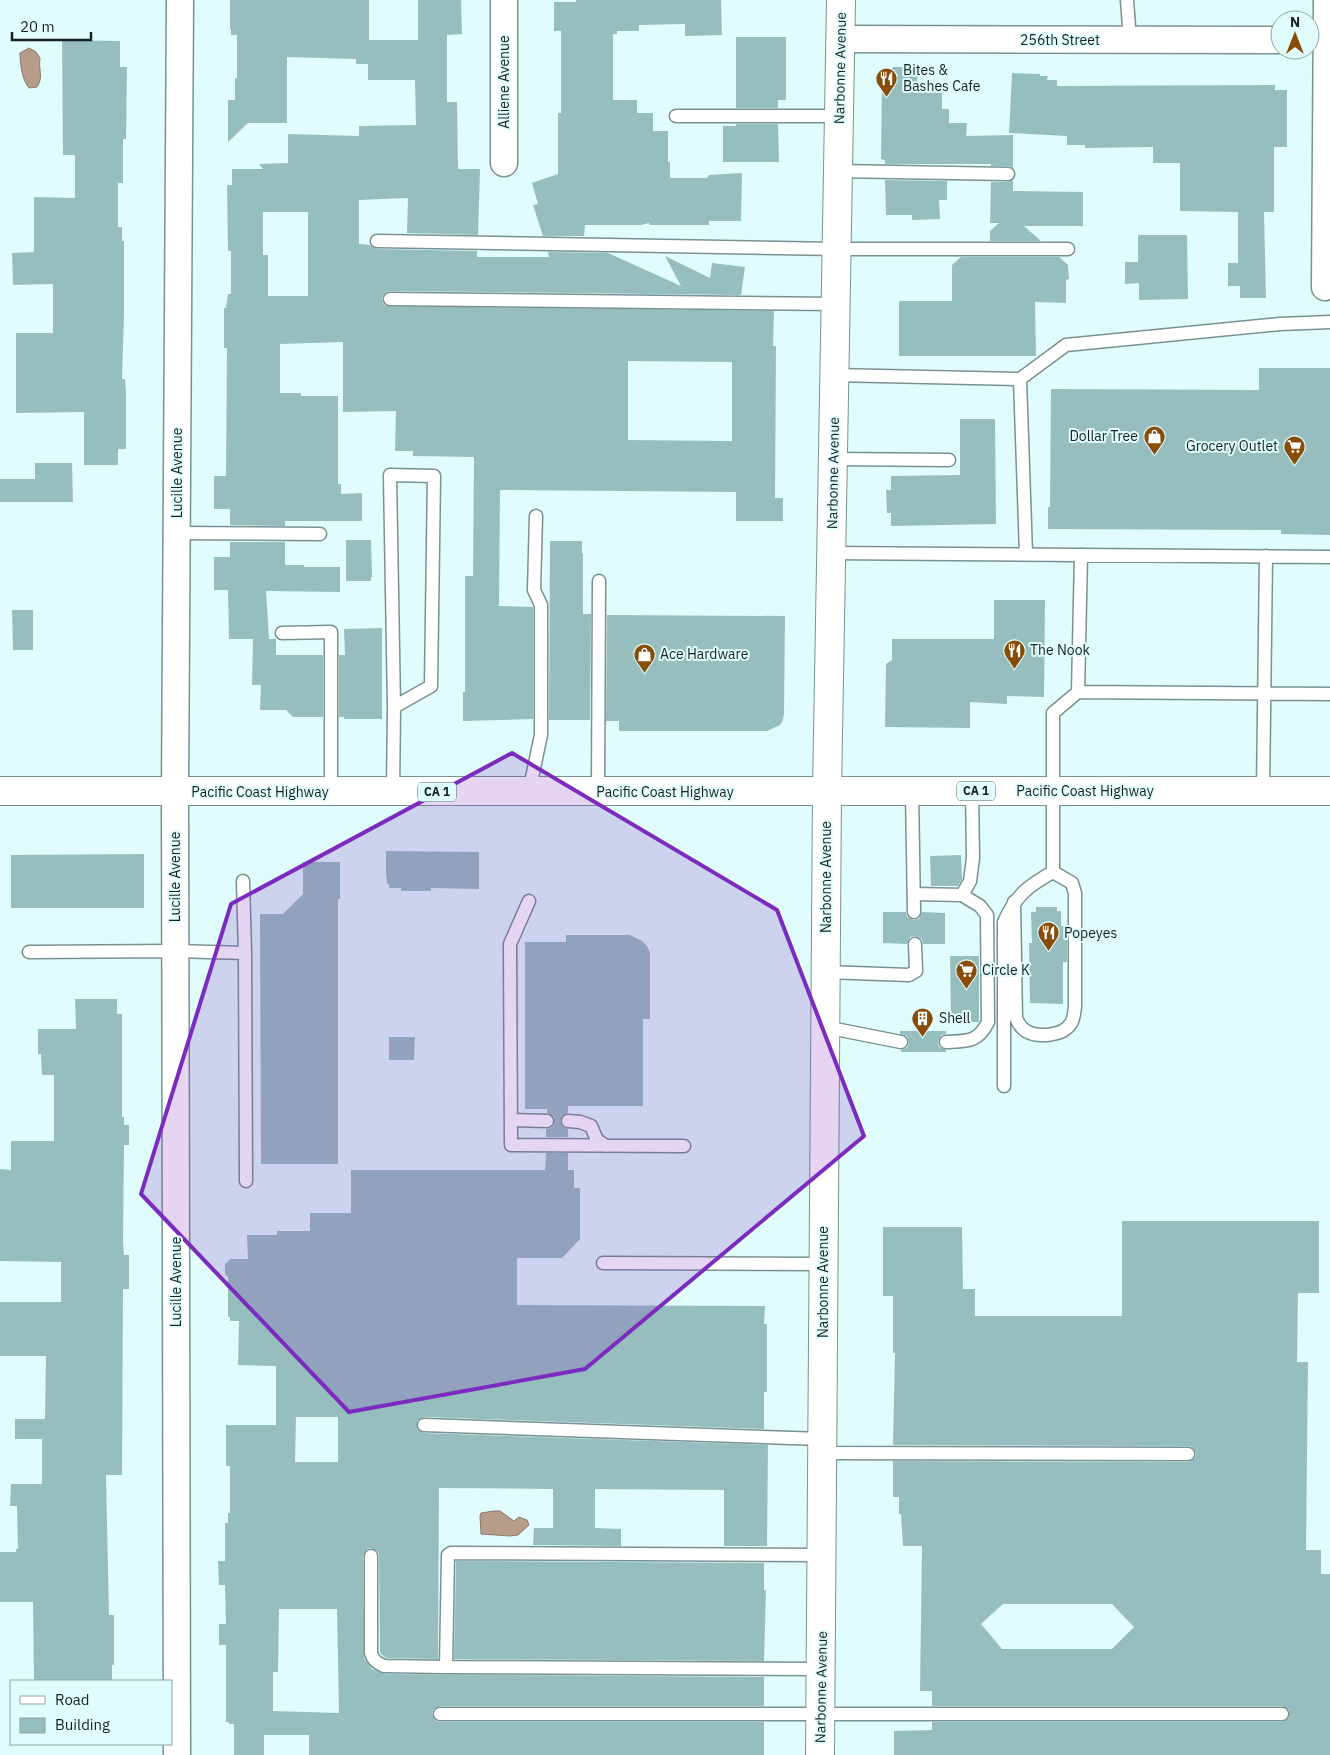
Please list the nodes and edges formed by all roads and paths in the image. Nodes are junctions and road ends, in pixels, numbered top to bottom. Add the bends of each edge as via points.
1 (180, 0) edge
2 (504, 0) edge
3 (841, 0) edge
4 (1127, 0) edge
5 (1327, 0) edge
6 (841, 39) junction
7 (1130, 40) junction
8 (1270, 40) edge
9 (1322, 40) edge
10 (676, 116) dead end
11 (839, 116) junction
12 (504, 163) dead end
13 (838, 171) junction
14 (1008, 174) dead end
15 (377, 241) dead end
16 (837, 249) junction
17 (1068, 249) dead end
18 (1325, 288) dead end
19 (390, 299) dead end
20 (836, 304) junction
21 (1330, 322) edge
22 (834, 375) junction
23 (1020, 379) junction
24 (833, 459) junction
25 (949, 460) dead end
26 (536, 516) dead end
27 (176, 533) junction
28 (320, 534) dead end
29 (831, 554) junction
30 (1026, 554) junction
31 (1081, 555) junction
32 (1266, 556) junction
33 (1330, 557) edge
34 (598, 581) dead end
35 (282, 633) dead end
36 (1078, 692) junction
37 (1264, 694) junction
38 (1330, 694) edge
39 (394, 707) junction
40 (0, 791) edge
41 (827, 791) junction
42 (912, 791) junction
43 (972, 791) junction
44 (1054, 791) junction
45 (1264, 791) junction
46 (1330, 791) edge
47 (175, 792) junction
48 (331, 792) junction
49 (393, 792) junction
50 (529, 792) junction
51 (598, 792) junction
52 (1053, 872) junction
53 (243, 881) dead end
54 (914, 894) junction
55 (962, 895) junction
56 (529, 901) dead end
57 (1014, 902) junction
58 (914, 912) dead end
59 (915, 944) dead end
60 (175, 951) junction
61 (29, 952) dead end
62 (245, 953) junction
63 (826, 972) junction
64 (825, 1026) junction
65 (901, 1042) dead end
66 (946, 1042) dead end
67 (1004, 1086) dead end
68 (511, 1120) junction
69 (547, 1121) dead end
70 (568, 1121) dead end
71 (606, 1146) junction
72 (684, 1146) dead end
73 (246, 1181) dead end
74 (602, 1264) dead end
75 (824, 1264) junction
76 (424, 1425) dead end
77 (822, 1446) junction
78 (1188, 1454) dead end
79 (822, 1555) junction
80 (371, 1556) dead end
81 (446, 1667) junction
82 (821, 1669) junction
83 (440, 1714) dead end
84 (821, 1714) junction
85 (1282, 1714) dead end
86 (177, 1755) edge
87 (820, 1755) edge

1 - 27 street, Lucille Avenue
2 - 12 street, Alliene Avenue
3 - 6 main road, Narbonne Avenue
4 - 7 lane
5 - 9 street
6 - 7 street, 256th Street
6 - 11 main road, Narbonne Avenue
7 - 8 street, 256th Street
9 - 18 street
10 - 11 lane
11 - 13 main road, Narbonne Avenue
13 - 14 lane
13 - 16 main road, Narbonne Avenue
15 - 16 lane
16 - 17 lane
16 - 20 main road, Narbonne Avenue
19 - 20 lane
20 - 22 main road, Narbonne Avenue
21 - 23 lane via 1066,345
22 - 23 lane
22 - 24 main road, Narbonne Avenue
23 - 30 lane
24 - 25 lane
24 - 29 main road, Narbonne Avenue
26 - 50 lane via 534,590 541,605 541,735
27 - 28 lane
27 - 47 street, Lucille Avenue
29 - 30 lane
29 - 41 main road, Narbonne Avenue
30 - 31 lane
31 - 32 lane
31 - 36 lane
32 - 33 lane
32 - 37 lane
34 - 51 lane
35 - 48 lane via 331,632
36 - 37 lane
36 - 44 lane via 1052,713
37 - 38 lane
37 - 45 lane
39 - 39 lane via 390,475 434,476 431,686
39 - 49 lane
40 - 47 main road, Pacific Coast Highway / CA 1
41 - 42 main road, Pacific Coast Highway / CA 1
41 - 51 main road, Pacific Coast Highway / CA 1
41 - 63 main road, Narbonne Avenue
42 - 43 main road, Pacific Coast Highway / CA 1
42 - 54 lane
43 - 44 main road, Pacific Coast Highway / CA 1
43 - 55 lane via 973,858 970,881
44 - 45 main road, Pacific Coast Highway / CA 1
44 - 52 lane
45 - 46 main road, Pacific Coast Highway / CA 1
47 - 48 main road, Pacific Coast Highway / CA 1
47 - 60 street, Lucille Avenue
48 - 49 main road, Pacific Coast Highway / CA 1
49 - 50 main road, Pacific Coast Highway / CA 1
50 - 51 main road, Pacific Coast Highway / CA 1
52 - 57 lane via 1033,883
52 - 57 lane via 1072,883 1075,893 1075,1007 1071,1024 1065,1030 1044,1035 1032,1033 1025,1030 1016,1018
53 - 62 lane
54 - 55 lane
54 - 58 lane
55 - 66 lane via 980,906 987,915 988,1022 978,1036 968,1041
56 - 68 lane via 510,944
57 - 67 lane via 1004,922
59 - 63 lane via 916,971 909,975
60 - 61 lane
60 - 62 lane
60 - 86 street, Lucille Avenue
62 - 73 lane
63 - 64 main road, Narbonne Avenue
64 - 65 lane
64 - 75 main road, Narbonne Avenue
68 - 69 lane
68 - 71 lane via 511,1146
70 - 71 lane via 590,1126
71 - 72 lane
74 - 75 lane
75 - 77 main road, Narbonne Avenue
76 - 77 lane
77 - 78 lane
77 - 79 main road, Narbonne Avenue
79 - 81 lane via 451,1553 448,1555
79 - 82 main road, Narbonne Avenue
80 - 81 lane via 373,1659 384,1666
81 - 82 lane
82 - 84 main road, Narbonne Avenue
83 - 84 lane
84 - 85 lane
84 - 87 main road, Narbonne Avenue

